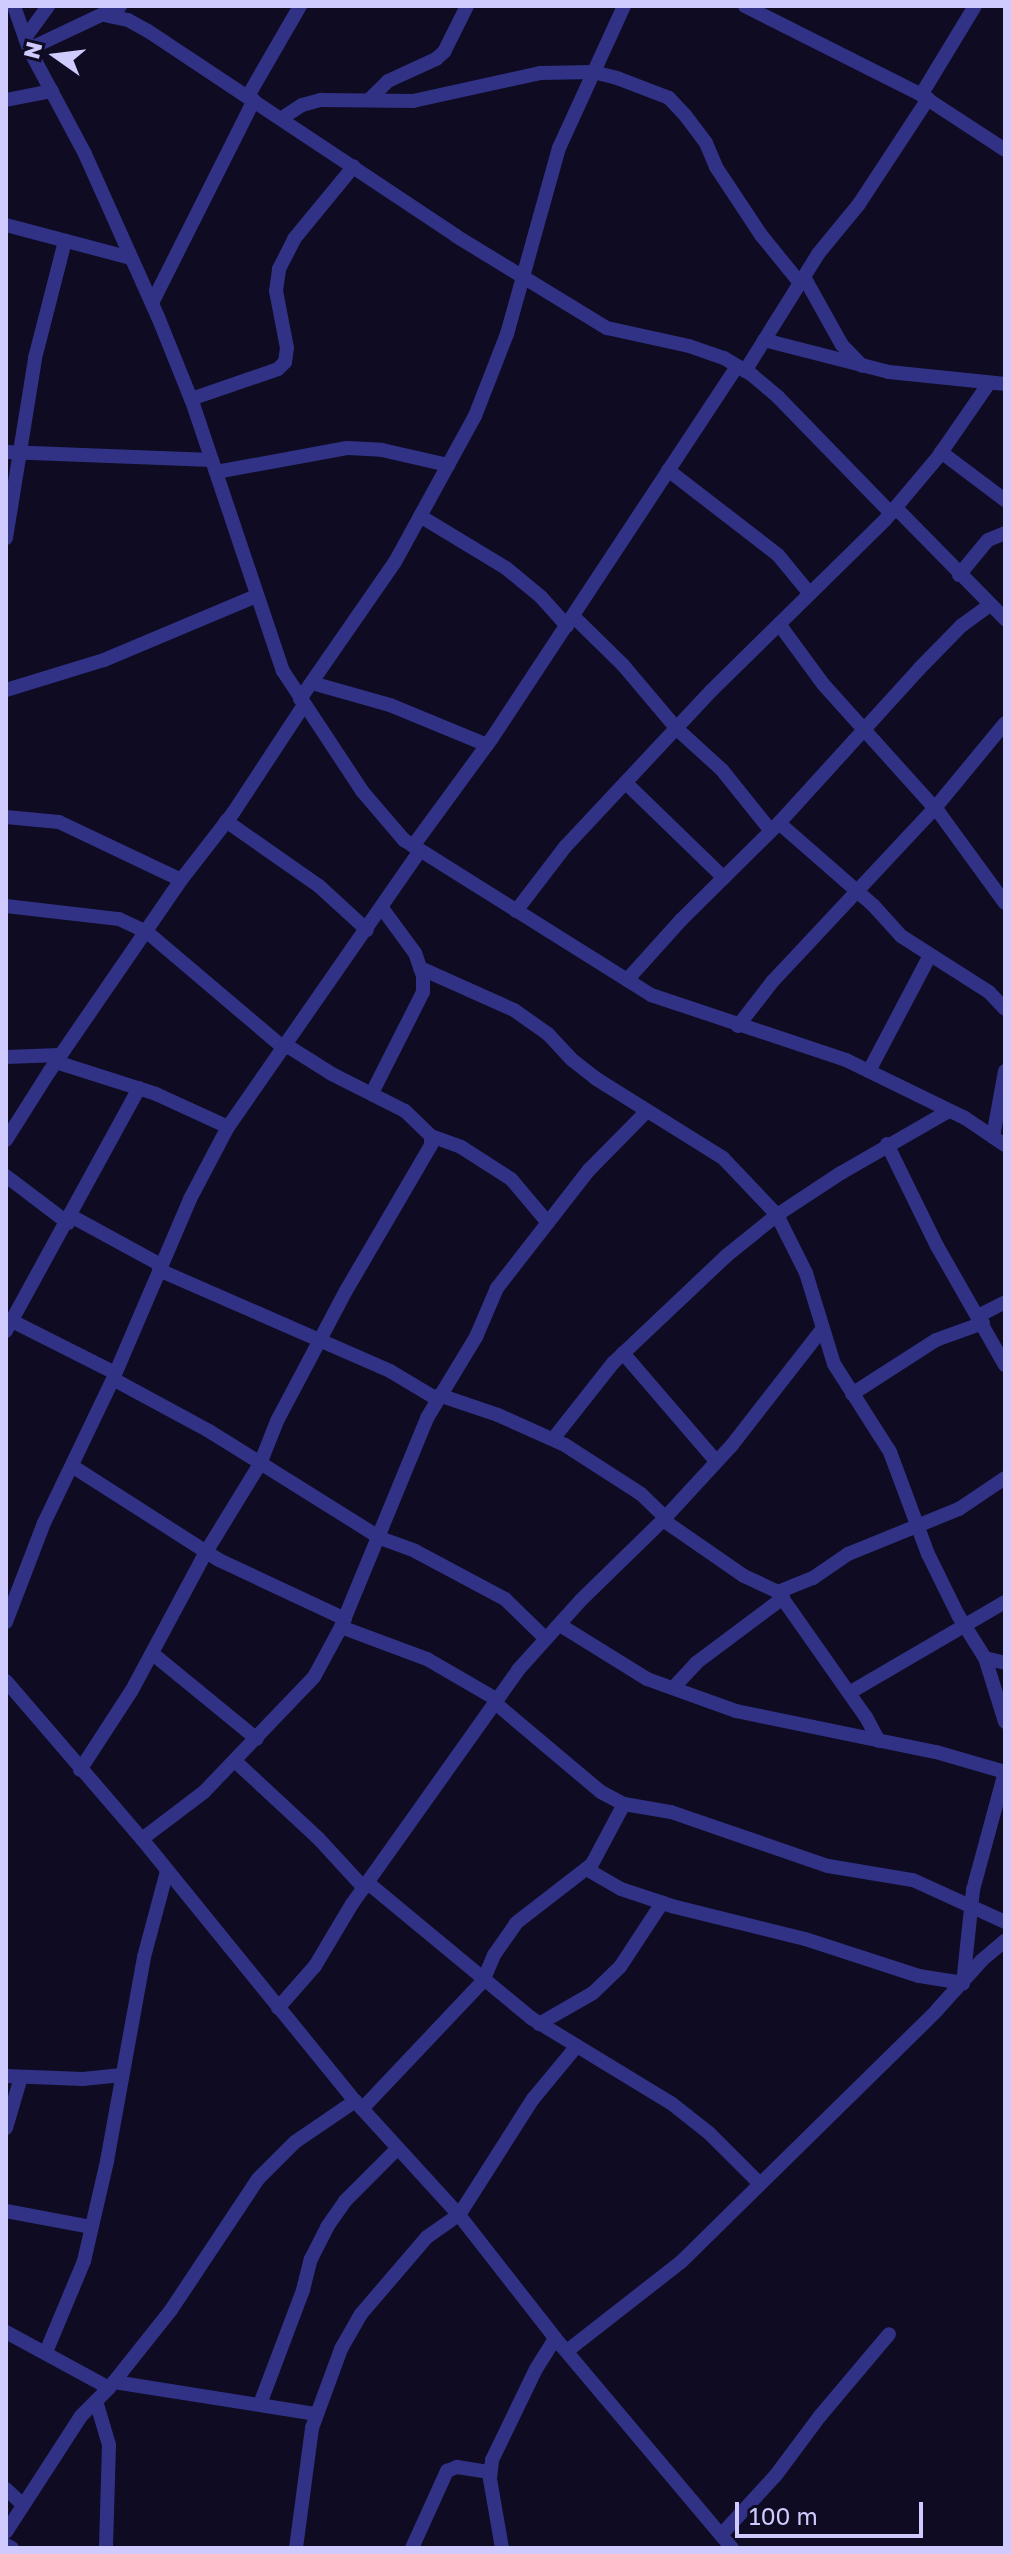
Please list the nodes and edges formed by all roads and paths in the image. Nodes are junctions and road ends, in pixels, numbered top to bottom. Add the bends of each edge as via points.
1 (14, 6) edge
2 (48, 6) edge
3 (120, 6) edge
4 (300, 6) edge
5 (467, 6) edge
6 (624, 6) edge
7 (745, 6) edge
8 (975, 6) edge
9 (104, 15) junction
10 (27, 43) junction
11 (593, 72) junction
12 (52, 91) junction
13 (924, 97) junction
14 (251, 98) junction
15 (6, 100) edge
16 (369, 100) junction
17 (282, 118) junction
18 (1005, 150) edge
19 (354, 166) junction
20 (6, 225) edge
21 (65, 241) junction
22 (131, 258) junction
23 (521, 277) junction
24 (802, 280) junction
25 (152, 303) junction
26 (764, 340) junction
27 (862, 366) junction
28 (741, 368) junction
29 (989, 383) junction
30 (1005, 384) edge
31 (191, 399) junction
32 (13, 452) edge
33 (941, 452) junction
34 (448, 465) junction
35 (214, 466) junction
36 (668, 470) junction
37 (1005, 500) edge
38 (894, 510) junction
39 (420, 516) junction
40 (1005, 533) edge
41 (6, 538) edge
42 (959, 575) junction
43 (810, 594) junction
44 (256, 596) junction
45 (989, 606) junction
46 (1005, 619) edge
47 (570, 621) junction
48 (779, 624) junction
49 (312, 683) junction
50 (6, 690) edge
51 (302, 702) junction
52 (1005, 723) edge
53 (863, 728) junction
54 (677, 729) junction
55 (487, 745) junction
56 (627, 784) junction
57 (935, 808) junction
58 (6, 817) edge
59 (226, 821) junction
60 (775, 827) junction
61 (416, 849) junction
62 (724, 878) junction
63 (181, 880) junction
64 (859, 893) junction
65 (1005, 903) edge
66 (6, 906) edge
67 (382, 908) junction
68 (516, 911) junction
69 (367, 930) junction
70 (147, 932) junction
71 (929, 957) junction
72 (420, 968) junction
73 (627, 980) junction
74 (1005, 1009) edge
75 (738, 1026) junction
76 (285, 1046) junction
77 (6, 1057) edge
78 (58, 1058) junction
79 (869, 1071) junction
80 (1005, 1071) edge
81 (139, 1088) junction
82 (372, 1093) junction
83 (647, 1111) junction
84 (949, 1111) junction
85 (228, 1127) junction
86 (431, 1136) junction
87 (6, 1140) edge
88 (999, 1141) edge
89 (887, 1144) junction
90 (6, 1176) edge
91 (777, 1215) junction
92 (70, 1220) junction
93 (548, 1223) junction
94 (160, 1267) junction
95 (1005, 1302) edge
96 (10, 1320) edge
97 (980, 1320) junction
98 (823, 1328) junction
99 (321, 1342) junction
100 (623, 1353) junction
101 (1005, 1365) edge
102 (114, 1376) junction
103 (852, 1394) junction
104 (438, 1397) junction
105 (553, 1439) junction
106 (716, 1461) junction
107 (260, 1464) junction
108 (72, 1466) junction
109 (1005, 1478) edge
110 (664, 1519) junction
111 (917, 1527) junction
112 (380, 1538) junction
113 (206, 1552) junction
114 (780, 1595) junction
115 (1005, 1602) edge
116 (6, 1622) edge
117 (343, 1623) junction
118 (560, 1625) junction
119 (964, 1625) junction
120 (546, 1639) junction
121 (153, 1654) junction
122 (985, 1658) junction
123 (1005, 1663) edge
124 (6, 1681) edge
125 (674, 1687) junction
126 (849, 1693) junction
127 (495, 1700) junction
128 (1005, 1722) edge
129 (257, 1739) junction
130 (879, 1741) junction
131 (235, 1761) junction
132 (80, 1770) junction
133 (624, 1804) junction
134 (998, 1831) edge
135 (142, 1839) junction
136 (587, 1869) junction
137 (167, 1871) junction
138 (366, 1886) junction
139 (662, 1903) junction
140 (970, 1907) junction
141 (1005, 1922) edge
142 (1005, 1941) edge
143 (483, 1981) junction
144 (963, 1983) junction
145 (278, 2008) junction
146 (539, 2024) junction
147 (576, 2047) junction
148 (122, 2075) junction
149 (13, 2076) edge
150 (359, 2105) junction
151 (6, 2128) edge
152 (397, 2149) junction
153 (760, 2184) junction
154 (6, 2211) edge
155 (459, 2215) junction
156 (91, 2227) junction
157 (6, 2332) edge
158 (889, 2334) dead end
159 (555, 2338) junction
160 (567, 2351) junction
161 (46, 2352) junction
162 (112, 2385) junction
163 (96, 2401) junction
164 (260, 2404) junction
165 (316, 2414) junction
166 (490, 2472) junction
167 (6, 2489) edge
168 (22, 2504) junction
169 (6, 2532) edge
170 (721, 2535) junction
171 (6, 2545) edge
172 (12, 2548) edge
173 (106, 2548) edge
174 (296, 2548) edge
175 (412, 2548) edge
176 (502, 2548) edge
177 (732, 2548) edge

1 - 10 street
2 - 10 street
3 - 9 street
4 - 14 street
5 - 16 street via 444,52 388,81
6 - 11 street
7 - 13 street
8 - 13 street
9 - 10 street
9 - 14 street via 128,20
10 - 12 street
11 - 16 street via 526,75 413,101
11 - 23 street via 559,148
11 - 24 street via 669,98 706,143 761,235
12 - 15 street
12 - 22 street
13 - 18 street
13 - 24 street via 859,204
14 - 17 street
14 - 25 street
16 - 17 street via 321,100
17 - 19 street
19 - 23 street
19 - 31 street via 300,230 279,269 276,291 285,362
20 - 21 street
21 - 22 street
21 - 32 street
22 - 25 street
23 - 28 street via 607,328 689,346
23 - 34 street via 486,389
24 - 26 street
24 - 27 street via 842,345
25 - 31 street
26 - 27 street
26 - 28 street
27 - 29 street
28 - 36 street
28 - 38 street
29 - 30 street
29 - 33 street
31 - 35 street
32 - 35 street
32 - 41 street
33 - 37 street
33 - 38 street
34 - 35 street via 347,448
34 - 39 street
35 - 44 street
36 - 43 street via 778,555
36 - 47 street
38 - 42 street
38 - 43 street
39 - 47 street via 506,568
39 - 49 street
40 - 42 street via 988,540
42 - 45 street
43 - 48 street
44 - 50 street via 104,660
44 - 51 street via 283,671
45 - 46 street
45 - 53 street via 961,626
47 - 54 street via 623,665
47 - 55 street
48 - 53 street
48 - 54 street
49 - 51 street
49 - 55 street via 390,705
51 - 59 street
51 - 61 street via 362,791
52 - 57 street
53 - 57 street
53 - 60 street
54 - 56 street
54 - 60 street
55 - 61 street
56 - 62 street
56 - 68 street via 565,847
57 - 64 street
57 - 65 street
58 - 63 street via 59,822
59 - 63 street
59 - 69 street via 319,886
60 - 62 street
60 - 64 street
61 - 67 street
61 - 68 street
62 - 73 street
63 - 70 street
64 - 71 street
64 - 75 street via 772,982
66 - 70 street via 119,919
67 - 69 street
67 - 72 street via 399,927
68 - 73 street
69 - 76 street
70 - 76 street
70 - 78 street
71 - 74 street via 989,992
71 - 79 street
72 - 82 street via 423,992 416,1011
72 - 83 street via 514,1010 595,1078
73 - 75 street via 651,995
75 - 79 street
76 - 82 street
76 - 85 street
77 - 78 street
78 - 81 street
78 - 87 street
79 - 84 street
80 - 88 street
81 - 85 street
81 - 92 street
82 - 86 street via 405,1111
83 - 91 street via 723,1158
83 - 93 street via 589,1170
84 - 88 street
84 - 89 street
85 - 94 street
86 - 93 street via 461,1147 511,1179
86 - 99 street via 425,1158 378,1233
89 - 91 street
89 - 97 street
90 - 92 street
91 - 98 street via 806,1273
91 - 100 street via 696,1282
92 - 94 street
92 - 96 street
93 - 104 street via 497,1288 476,1337
94 - 99 street
94 - 102 street
95 - 97 street
96 - 102 street
97 - 101 street
97 - 103 street via 936,1340
98 - 103 street via 834,1364
98 - 106 street
99 - 104 street
99 - 107 street via 277,1421
100 - 105 street
100 - 106 street
102 - 107 street
102 - 108 street
103 - 111 street via 890,1452
104 - 105 street
104 - 112 street
105 - 110 street via 617,1477
106 - 110 street
107 - 112 street
107 - 113 street
108 - 113 street
108 - 116 street
109 - 111 street via 959,1509
110 - 114 street
110 - 118 street
111 - 114 street via 848,1554
111 - 119 street
112 - 117 street
112 - 120 street via 505,1599
113 - 117 street
113 - 121 street
114 - 125 street
114 - 126 street
115 - 119 street
117 - 127 street via 427,1659
117 - 129 street via 314,1677
118 - 120 street
118 - 125 street via 633,1672
119 - 122 street
119 - 126 street
120 - 127 street
121 - 129 street
121 - 132 street
122 - 123 street
122 - 128 street
124 - 132 street
125 - 130 street via 736,1711
126 - 130 street
127 - 133 street via 601,1792
127 - 138 street
129 - 131 street
130 - 134 street via 1005,1772
131 - 135 street
131 - 138 street
132 - 135 street
133 - 136 street
133 - 140 street via 671,1812 828,1866 913,1880
134 - 140 street
135 - 137 street
136 - 139 street via 621,1889
136 - 143 street via 516,1923
137 - 145 street
137 - 148 street
138 - 143 street
138 - 145 street via 315,1966
139 - 144 street via 805,1939 919,1976
139 - 146 street via 620,1967 593,1993
140 - 141 street
140 - 144 street
142 - 144 street
143 - 146 street
143 - 150 street
144 - 153 street
145 - 150 street
146 - 147 street
147 - 153 street via 671,2103
147 - 155 street via 533,2099
148 - 149 street
148 - 156 street
149 - 151 street
150 - 152 street
150 - 162 street via 295,2142 258,2179 171,2310
152 - 155 street
152 - 164 street via 368,2174 327,2227
153 - 160 street via 681,2262
154 - 156 street
155 - 159 street
155 - 165 street via 427,2237 361,2314
156 - 161 street via 70,2298
157 - 161 street
158 - 170 street
159 - 160 street
159 - 166 street via 499,2440
160 - 170 street
161 - 162 street
162 - 163 street
162 - 164 street
163 - 168 street
163 - 173 street via 109,2445
164 - 165 street
165 - 174 street
166 - 175 street via 457,2467 447,2471
166 - 176 street
167 - 168 street
168 - 169 street
170 - 177 street
171 - 172 street

